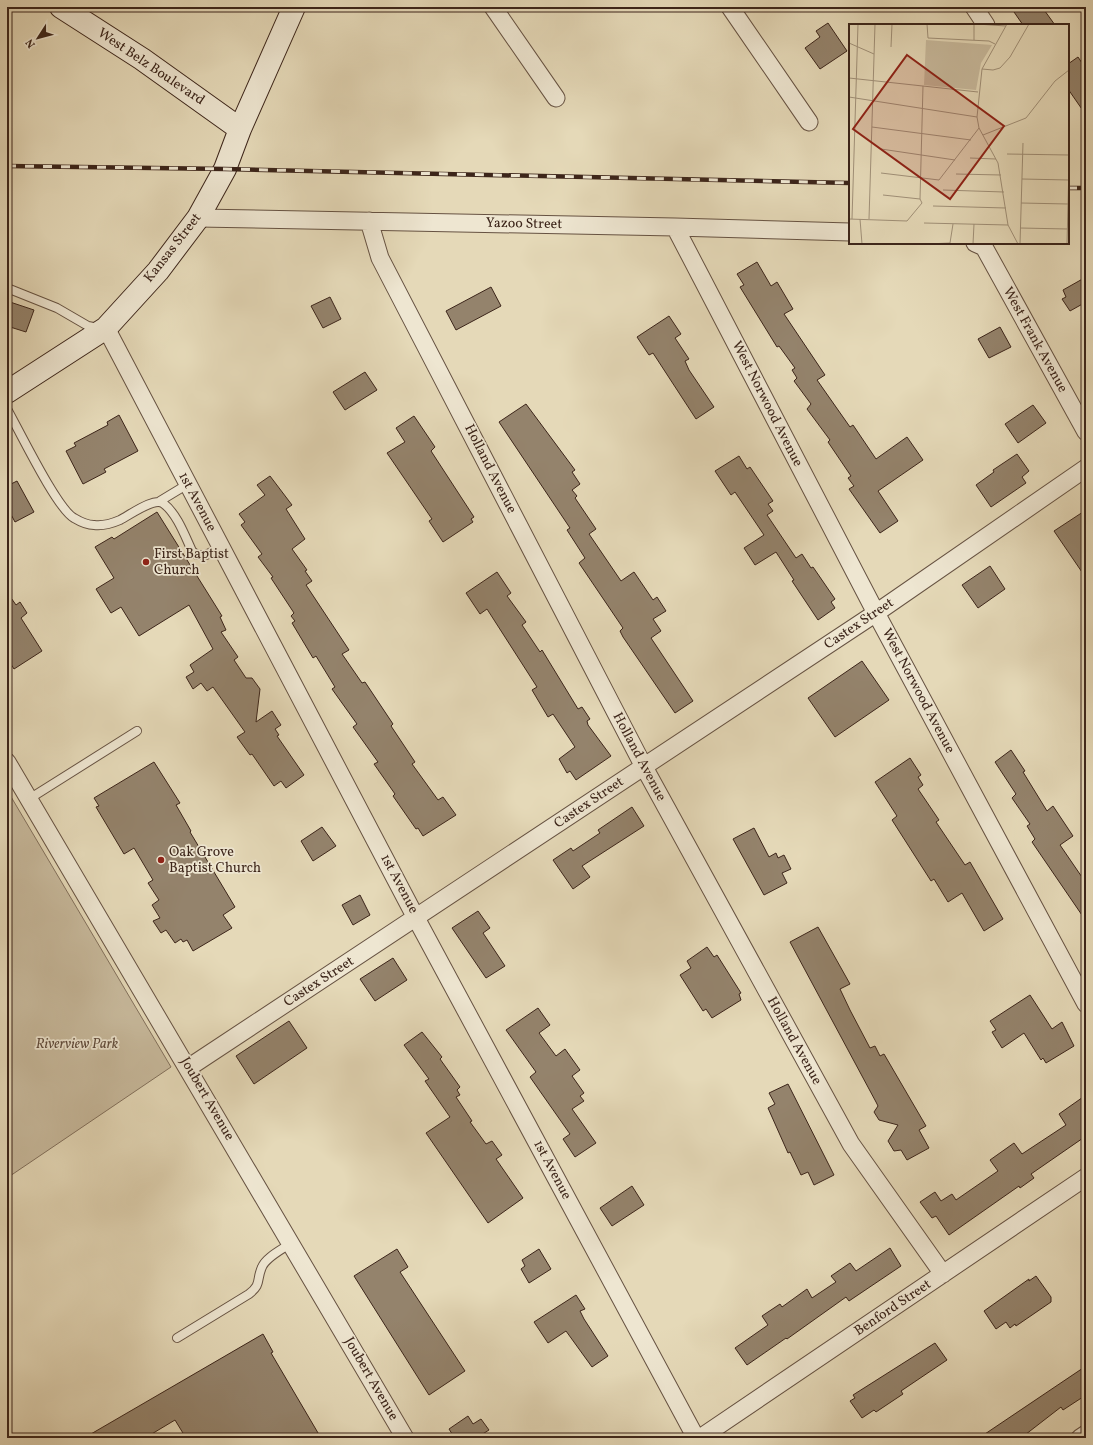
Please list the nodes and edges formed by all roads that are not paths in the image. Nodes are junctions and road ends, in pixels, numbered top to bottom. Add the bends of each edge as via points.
1 (61, 7) edge
2 (294, 7) edge
3 (493, 7) edge
4 (730, 7) edge
5 (974, 7) edge
6 (985, 24) edge
7 (556, 98) dead end
8 (809, 122) dead end
9 (240, 129) junction
10 (198, 218) junction
11 (369, 221) junction
12 (675, 226) junction
13 (849, 232) edge
14 (980, 245) edge
15 (7, 288) edge
16 (106, 328) junction
17 (7, 392) edge
18 (7, 409) edge
19 (1086, 432) edge
20 (1086, 468) edge
21 (188, 484) junction
22 (160, 501) junction
23 (221, 547) junction
24 (876, 612) junction
25 (137, 731) dead end
26 (7, 762) edge
27 (644, 767) junction
28 (29, 799) junction
29 (416, 918) junction
30 (1086, 1004) edge
31 (188, 1068) junction
32 (1086, 1177) edge
33 (291, 1243) junction
34 (943, 1274) junction
35 (177, 1338) dead end
36 (1086, 1434) edge
37 (405, 1438) edge
38 (696, 1438) edge
39 (700, 1438) edge
40 (1080, 1438) edge

1 - 9 street, West Belz Boulevard via 142,59
2 - 9 street, Kansas Street
3 - 7 street
4 - 8 street
5 - 6 street
9 - 10 street, Kansas Street via 225,169
10 - 11 street, Yazoo Street
10 - 16 street, Kansas Street via 158,271
11 - 12 street, Yazoo Street
11 - 27 street, Holland Avenue via 380,258
12 - 13 street, Yazoo Street
12 - 24 street, West Norwood Avenue
14 - 19 street, West Frank Avenue
15 - 16 lane via 57,308 88,326
16 - 17 street, Kansas Street
16 - 21 street, 1st Avenue
18 - 22 lane via 47,482 65,511 72,517 93,525 104,525
20 - 24 street, Castex Street
21 - 22 lane
21 - 23 street, 1st Avenue
22 - 23 lane via 165,504 192,551 197,555 206,555
23 - 29 street, 1st Avenue
24 - 27 street, Castex Street
24 - 30 street, West Norwood Avenue
25 - 28 lane
26 - 28 street, Joubert Avenue
27 - 29 street, Castex Street
27 - 34 street, Holland Avenue via 851,1144
28 - 31 street, Joubert Avenue
29 - 31 street, Castex Street
29 - 38 street, 1st Avenue
31 - 33 street, Joubert Avenue
32 - 34 street, Benford Street
33 - 35 lane via 262,1266 257,1288
33 - 37 street, Joubert Avenue
34 - 39 street, Benford Street
36 - 40 street

